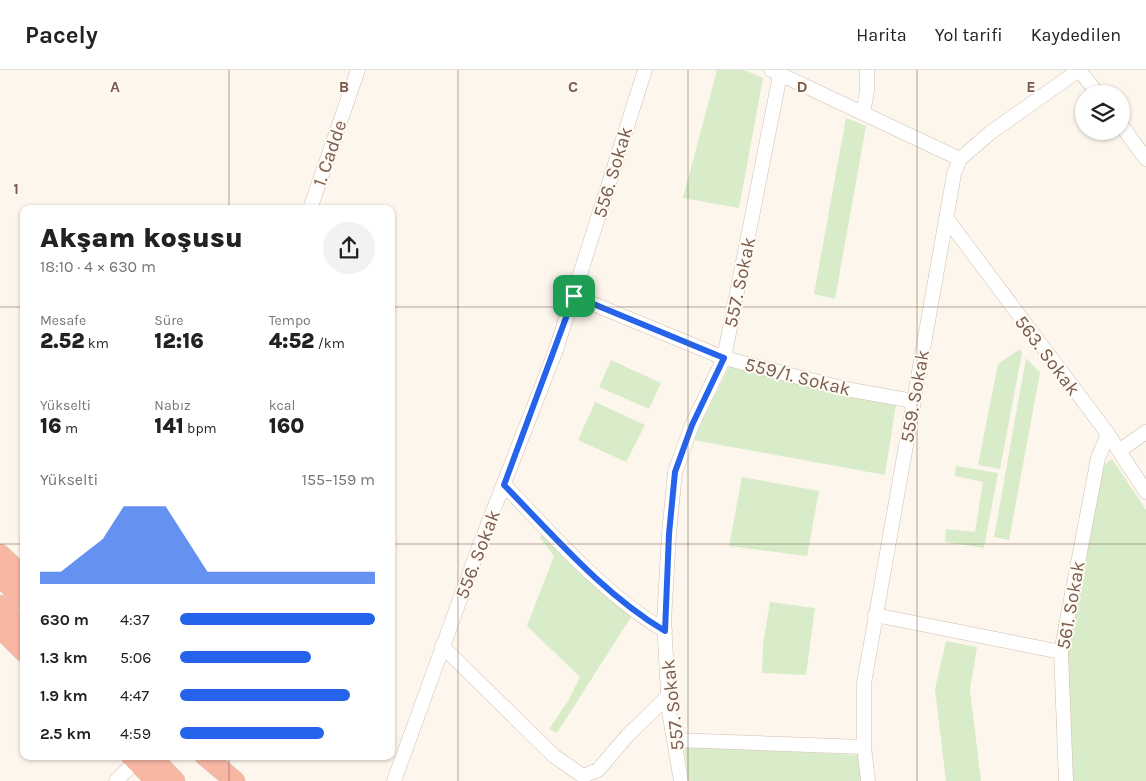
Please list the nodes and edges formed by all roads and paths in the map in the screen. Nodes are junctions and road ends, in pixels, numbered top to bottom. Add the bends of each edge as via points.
1 (358, 70) edge
2 (645, 70) edge
3 (867, 70) edge
4 (1079, 70) edge
5 (776, 72) edge
6 (1091, 85) edge
7 (863, 113) junction
8 (1130, 137) edge
9 (960, 159) junction
10 (1146, 159) edge
11 (311, 205) edge
12 (947, 219) junction
13 (574, 296) junction
14 (724, 358) junction
15 (913, 401) junction
16 (1146, 432) edge
17 (1108, 434) junction
18 (1119, 451) junction
19 (504, 485) junction
20 (1146, 492) edge
21 (0, 554) edge
22 (20, 573) edge
23 (0, 577) edge
24 (20, 596) edge
25 (875, 615) junction
26 (12, 622) edge
27 (665, 631) junction
28 (20, 642) edge
29 (442, 646) junction
30 (1061, 652) junction
31 (668, 696) junction
32 (675, 740) junction
33 (864, 747) junction
34 (138, 760) edge
35 (141, 760) edge
36 (143, 760) edge
37 (195, 760) edge
38 (210, 760) edge
39 (216, 760) edge
40 (116, 781) edge
41 (156, 781) edge
42 (175, 781) edge
43 (216, 781) edge
44 (236, 781) edge
45 (394, 781) edge
46 (680, 781) edge
47 (868, 781) edge
48 (1066, 781) edge

1 - 11 street, 1. Cadde
2 - 13 street, 556. Sokak
3 - 7 street
4 - 6 street
4 - 9 street
5 - 7 street
5 - 14 street, 557. Sokak
7 - 9 street
8 - 10 street
9 - 12 street, 559. Sokak via 954,174
12 - 15 street, 559. Sokak
12 - 17 street, 563. Sokak
13 - 14 street, 559/1. Sokak
13 - 19 street, 556. Sokak
14 - 15 street, 559/1. Sokak via 846,389
14 - 27 street, 557. Sokak via 692,425 675,472
15 - 25 street, 559. Sokak
16 - 18 street
17 - 18 street, 563. Sokak
17 - 30 street, 561. Sokak via 1098,458
18 - 20 street, 563. Sokak
19 - 27 street via 638,615
19 - 29 street, 556. Sokak
21 - 22 highway
23 - 24 highway
25 - 30 street
25 - 33 street, 559. Sokak via 864,684
26 - 28 highway
27 - 31 street, 557. Sokak
29 - 31 street via 554,756 583,776 598,770
29 - 45 street, 556. Sokak
30 - 48 street, 561. Sokak
31 - 32 street, 557. Sokak
32 - 33 street
32 - 46 street, 557. Sokak
33 - 47 street, 559. Sokak
34 - 40 street
35 - 41 highway
36 - 42 highway
37 - 43 highway
38 - 44 highway
39 - 44 highway

